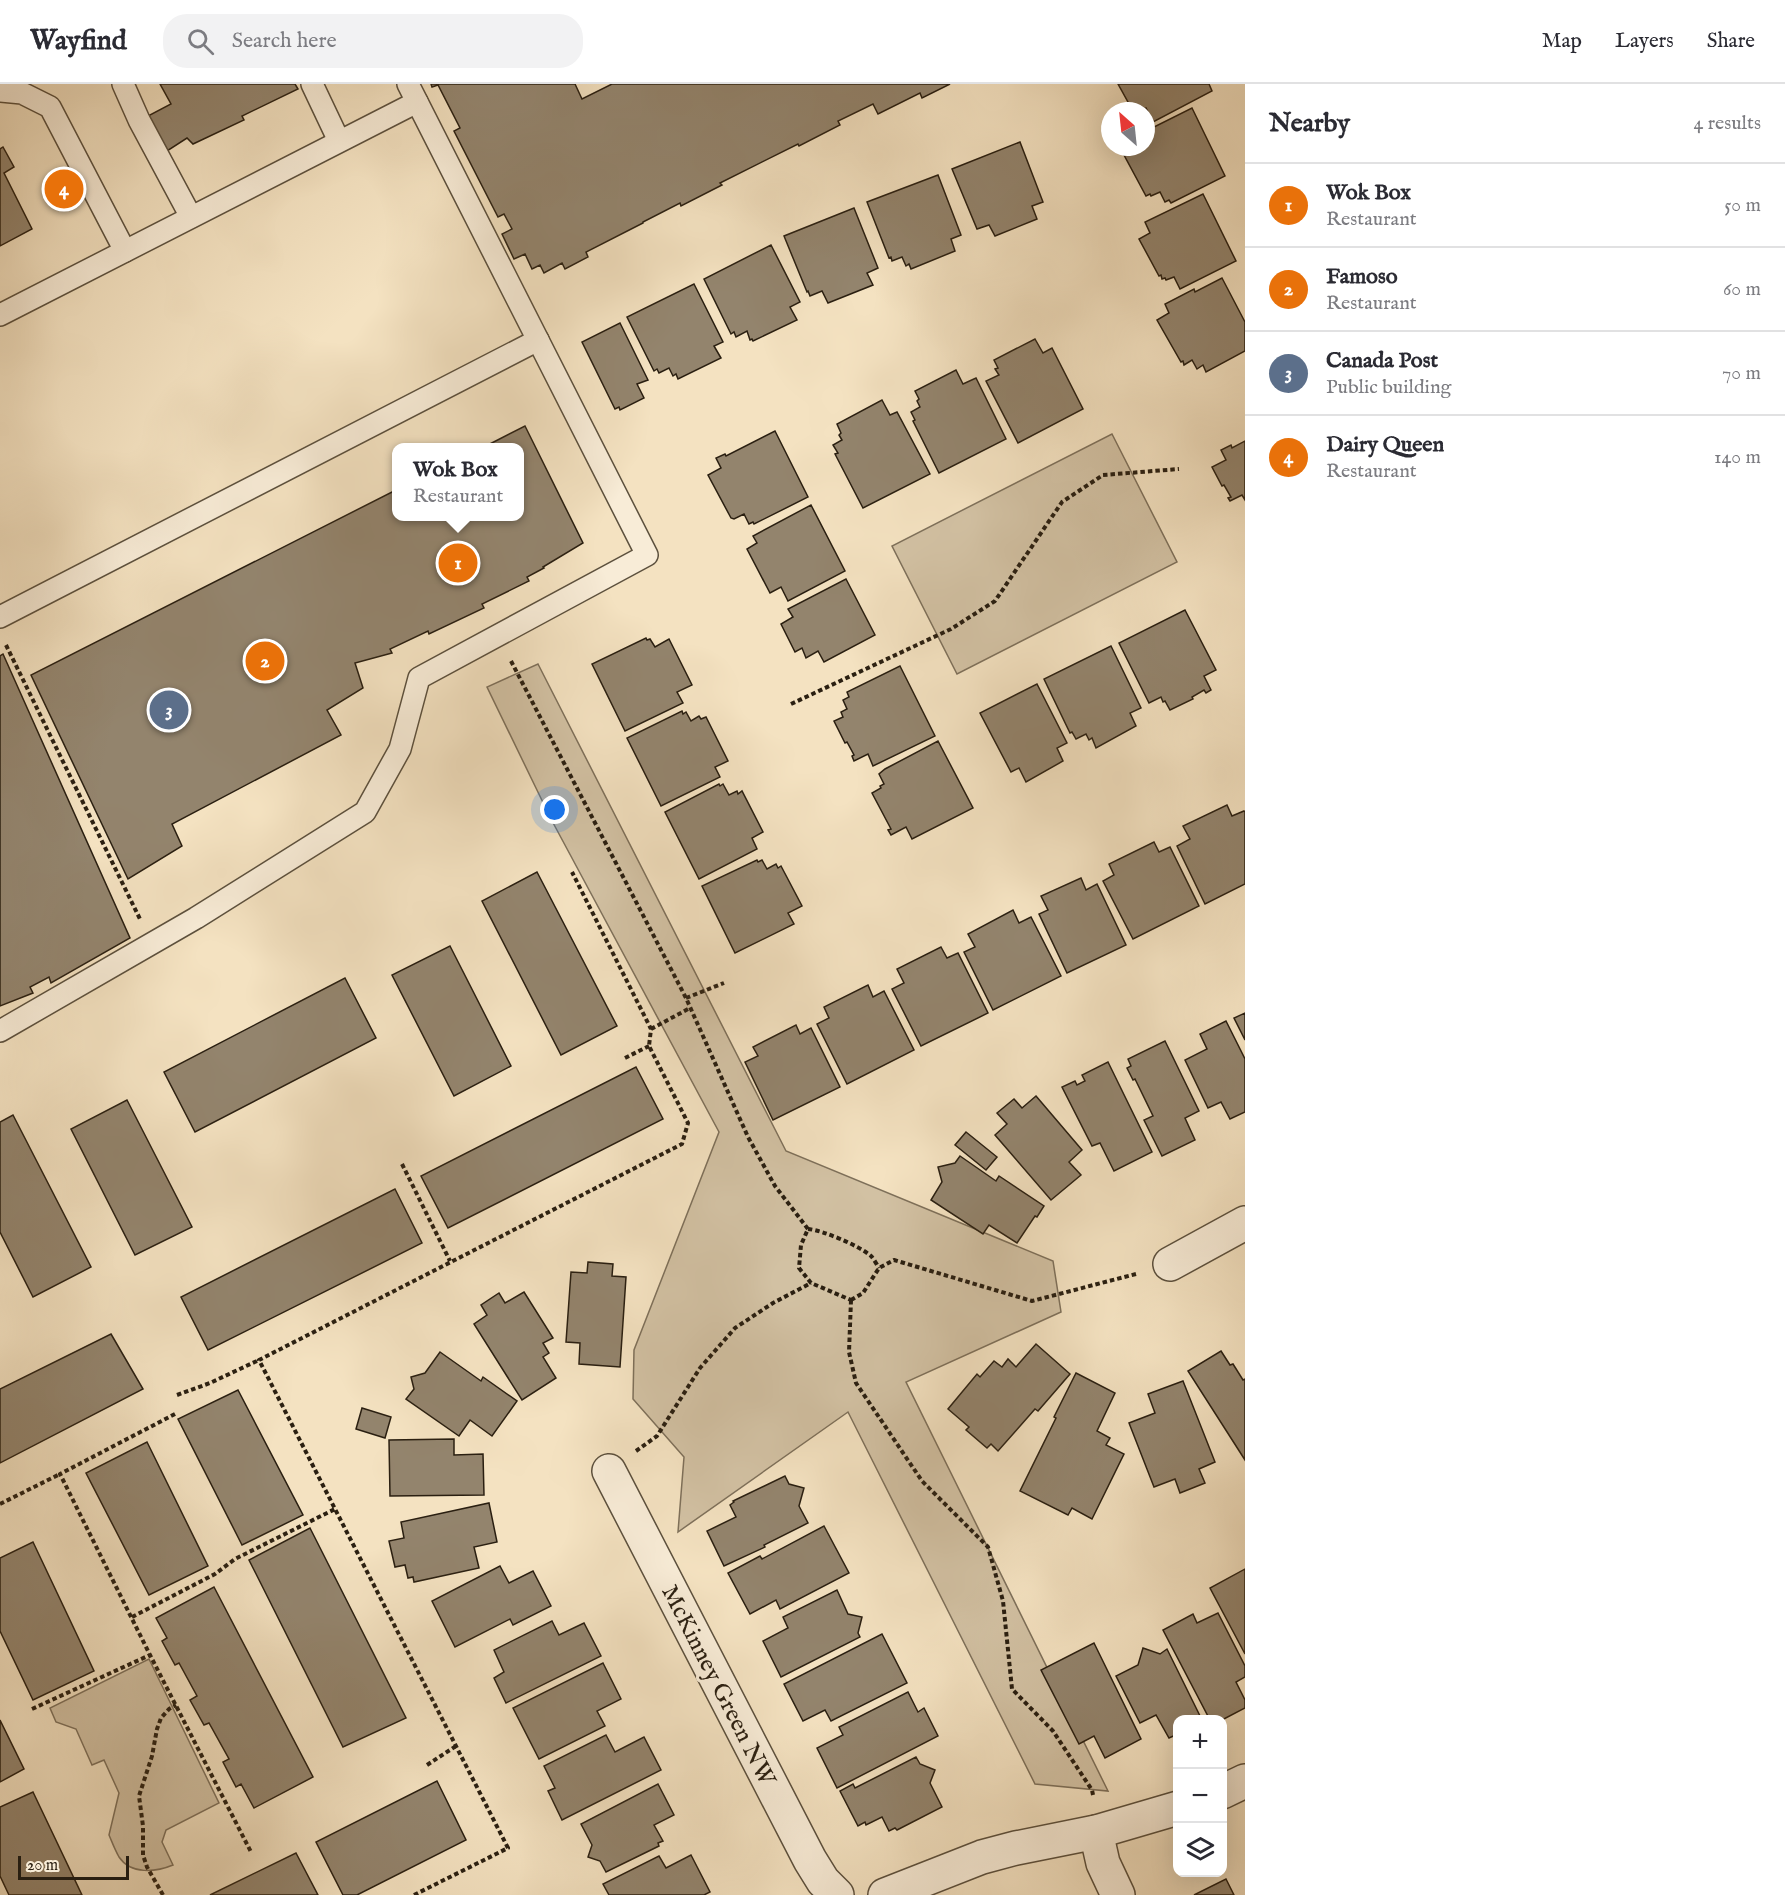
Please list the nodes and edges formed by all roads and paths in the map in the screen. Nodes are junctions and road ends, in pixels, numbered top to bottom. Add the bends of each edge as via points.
1 (123, 84) edge
2 (312, 84) edge
3 (0, 91) edge
4 (412, 93) edge
5 (339, 141) junction
6 (191, 217) junction
7 (125, 251) junction
8 (0, 315) edge
9 (538, 340) junction
10 (1179, 469) dead end
11 (0, 617) edge
12 (498, 636) junction
13 (5, 642) dead end
14 (791, 704) dead end
15 (572, 872) dead end
16 (152, 943) junction
17 (724, 983) dead end
18 (686, 998) junction
19 (690, 1008) junction
20 (651, 1029) junction
21 (0, 1031) edge
22 (650, 1046) junction
23 (625, 1058) dead end
24 (402, 1164) dead end
25 (1245, 1223) edge
26 (808, 1229) junction
27 (450, 1262) junction
28 (1170, 1264) joint
29 (879, 1268) junction
30 (811, 1283) junction
31 (851, 1300) junction
32 (259, 1360) junction
33 (177, 1395) dead end
34 (175, 1414) dead end
35 (609, 1471) joint
36 (60, 1474) junction
37 (0, 1504) edge
38 (335, 1509) junction
39 (132, 1617) junction
40 (150, 1655) junction
41 (176, 1705) junction
42 (32, 1708) dead end
43 (456, 1746) junction
44 (427, 1765) dead end
45 (1245, 1781) edge
46 (1227, 1790) edge
47 (1173, 1809) edge
48 (1096, 1832) junction
49 (251, 1852) dead end
50 (163, 1895) edge
51 (414, 1895) edge
52 (837, 1895) edge
53 (885, 1895) edge
54 (1118, 1895) edge

1 - 6 lane
2 - 5 lane
3 - 7 lane via 22,93 50,107
4 - 5 lane
4 - 9 lane
5 - 6 lane
6 - 7 lane
7 - 8 lane
9 - 11 lane
9 - 12 lane via 647,555
10 - 14 path via 1103,475 1062,502 994,601 951,629
12 - 16 lane via 419,678 400,749 366,812
12 - 18 path
13 - 16 path
15 - 20 path
16 - 21 lane
17 - 18 path
18 - 19 path
19 - 20 path
19 - 26 path via 748,1137 775,1186
20 - 22 path
22 - 23 path
22 - 27 path via 688,1123 682,1144
24 - 27 path
25 - 28 street
26 - 29 path via 819,1230 857,1248 871,1256
26 - 30 path via 801,1245 799,1268
27 - 32 path
28 - 29 path via 1032,1301 894,1260
29 - 31 path via 863,1293
30 - 31 path
30 - 35 path via 735,1328 700,1368 657,1436
31 - 48 path via 849,1352 856,1383 922,1481 988,1547 1003,1601 1012,1689 1053,1731 1092,1790
32 - 33 path
32 - 38 path
34 - 36 path
35 - 52 street, McKinney Green NW via 810,1860
36 - 37 path
36 - 39 path
38 - 39 path
38 - 43 path
39 - 40 path
40 - 41 path
40 - 42 path
41 - 49 path
41 - 50 path via 161,1718 139,1796 143,1855
43 - 44 path
43 - 51 path via 508,1848
45 - 46 street
47 - 48 street
48 - 53 street via 982,1857
48 - 54 street via 1103,1863

